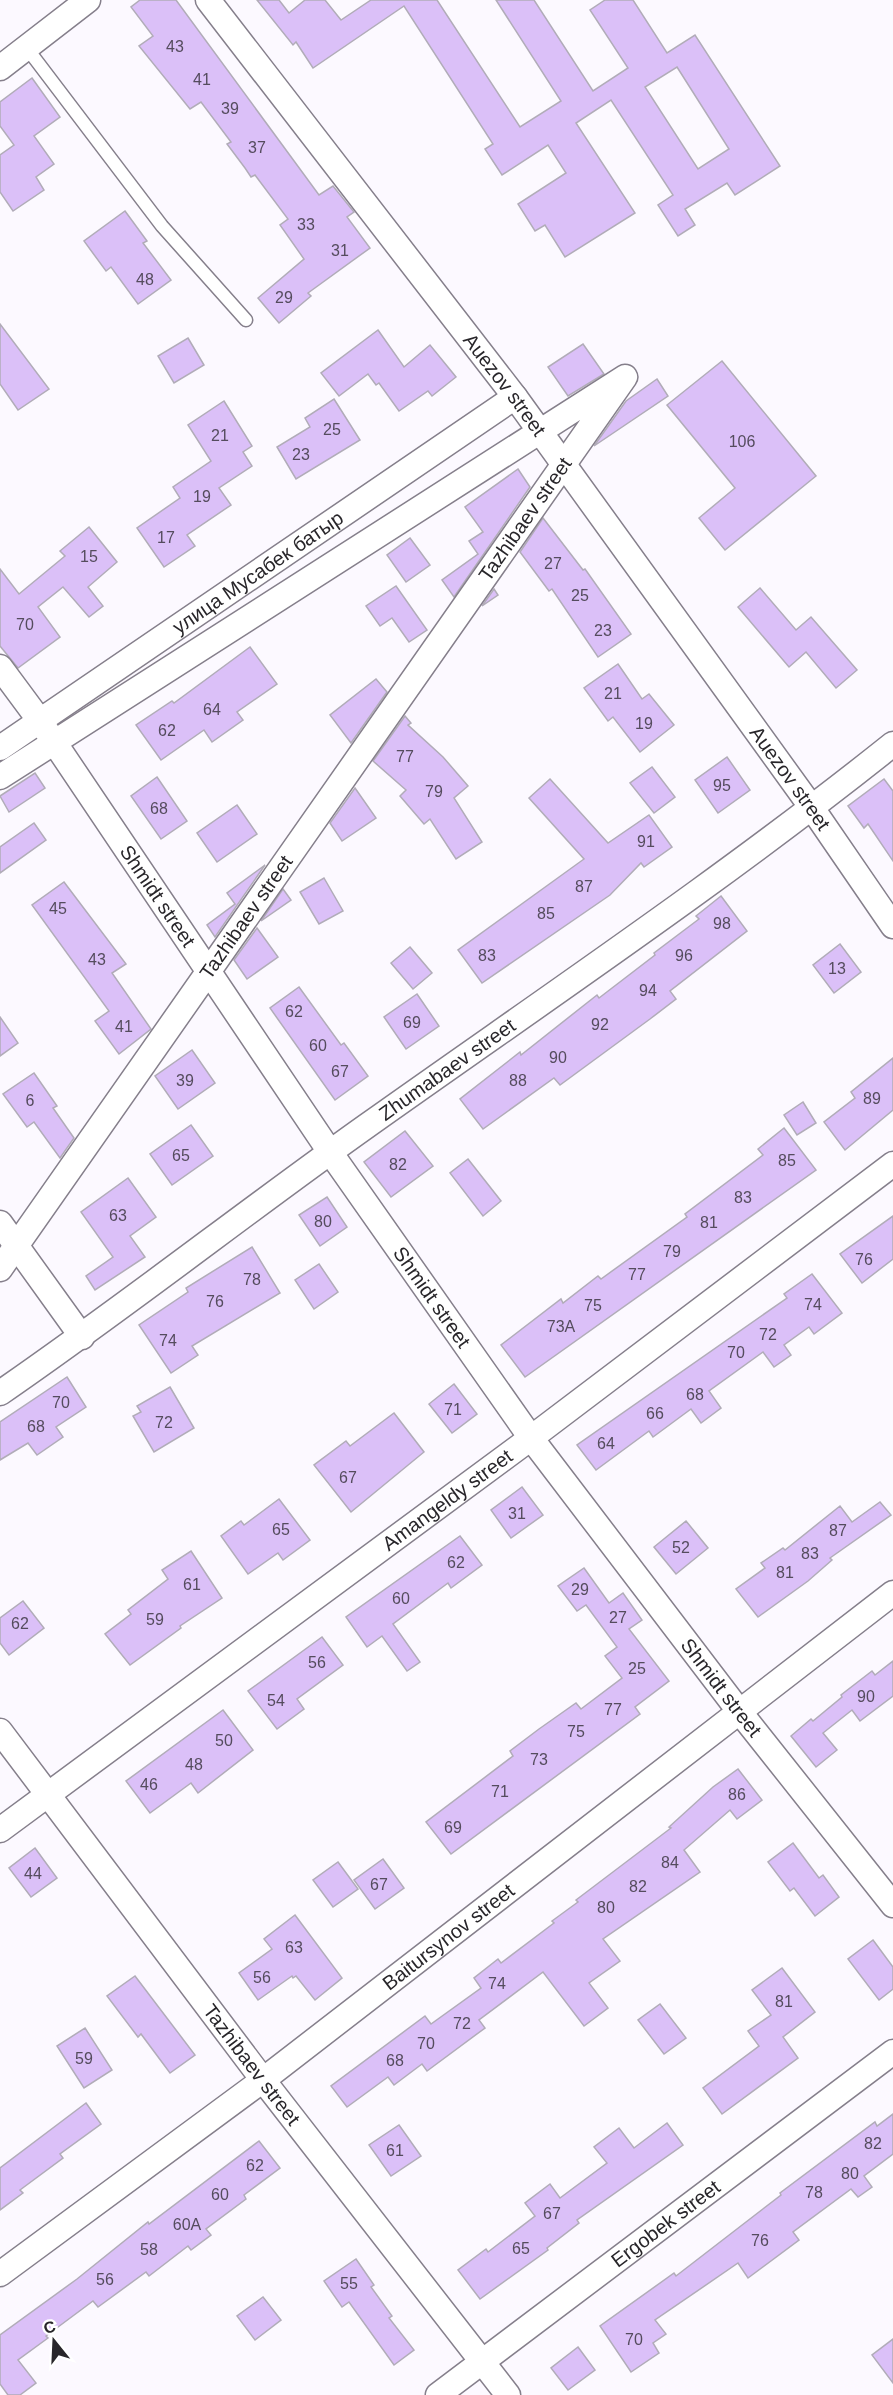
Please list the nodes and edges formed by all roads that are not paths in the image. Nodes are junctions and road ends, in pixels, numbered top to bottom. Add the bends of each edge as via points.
1 (88, 0) edge
2 (208, 0) edge
3 (26, 47) junction
4 (0, 68) edge
5 (246, 320) dead end
6 (515, 397) junction
7 (0, 667) edge
8 (40, 721) junction
9 (893, 744) edge
10 (0, 748) edge
11 (0, 777) edge
12 (812, 808) junction
13 (893, 926) edge
14 (330, 1152) junction
15 (893, 1164) edge
16 (0, 1223) edge
17 (0, 1269) edge
18 (82, 1337) junction
19 (0, 1393) edge
20 (531, 1438) junction
21 (893, 1593) edge
22 (739, 1711) junction
23 (0, 1731) edge
24 (47, 1795) junction
25 (0, 1830) edge
26 (893, 1905) edge
27 (893, 2052) edge
28 (263, 2080) junction
29 (0, 2274) edge
30 (482, 2362) junction
31 (438, 2395) edge
32 (508, 2395) edge

1 - 3 street
2 - 6 street, Auezov street
3 - 4 street
3 - 5 lane via 162,226
6 - 8 street, улица Мусабек батыр
6 - 12 street, Auezov street
7 - 8 street, Shmidt street
8 - 10 street, улица Мусабек батыр
8 - 14 street, Shmidt street
9 - 12 street, Zhumabaev street
11 - 17 street, Tazhibaev street via 625,377
12 - 13 street, Auezov street
12 - 14 street, Zhumabaev street
14 - 18 street, Zhumabaev street
14 - 20 street, Shmidt street
15 - 20 street, Amangeldy street
16 - 18 street
18 - 19 street, Zhumabaev street
20 - 22 street, Shmidt street
20 - 24 street, Amangeldy street
21 - 22 street, Baitursynov street
22 - 26 street, Shmidt street
22 - 28 street, Baitursynov street
23 - 24 street, Tazhibaev street
24 - 25 street, Amangeldy street
24 - 28 street, Tazhibaev street
27 - 30 street, Ergobek street
28 - 29 street, Baitursynov street
28 - 30 street, Tazhibaev street
30 - 31 street, Ergobek street
30 - 32 street, Tazhibaev street

